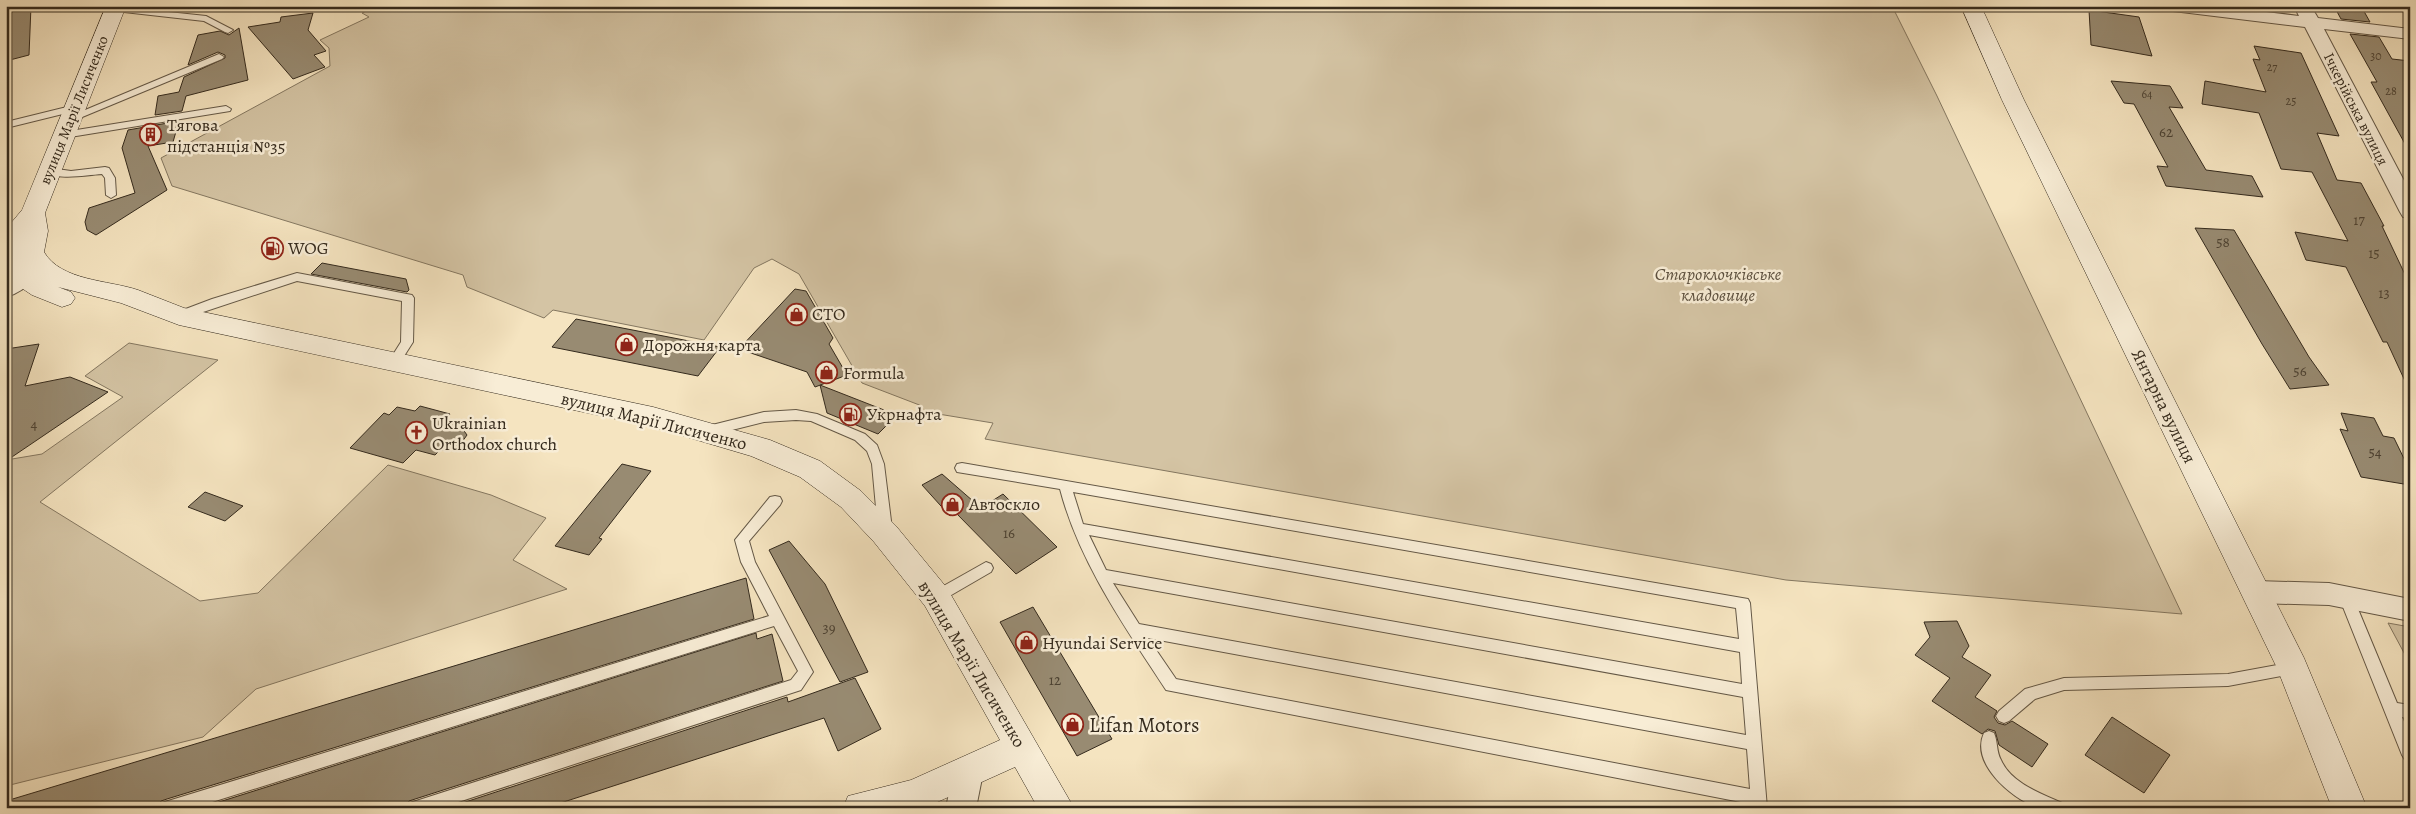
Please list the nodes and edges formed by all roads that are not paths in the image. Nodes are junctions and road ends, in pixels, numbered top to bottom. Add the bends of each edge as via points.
1 (1971, 6) edge
2 (2173, 6) edge
3 (116, 7) edge
4 (2307, 14) edge
5 (228, 30) dead end
6 (2410, 34) edge
7 (219, 57) dead end
8 (226, 109) dead end
9 (70, 120) junction
10 (6, 125) edge
11 (50, 171) junction
12 (111, 195) dead end
13 (2410, 212) edge
14 (33, 213) junction
15 (14, 284) edge
16 (174, 315) junction
17 (395, 361) junction
18 (707, 431) junction
19 (962, 468) dead end
20 (1065, 485) junction
21 (775, 501) dead end
22 (1078, 528) junction
23 (885, 534) junction
24 (986, 568) dead end
25 (1103, 575) junction
26 (2256, 592) junction
27 (936, 597) junction
28 (2346, 597) junction
29 (2410, 610) edge
30 (778, 619) junction
31 (1134, 629) junction
32 (1746, 647) junction
33 (2293, 668) junction
34 (1749, 692) junction
35 (2391, 709) junction
36 (2410, 712) edge
37 (2004, 716) dead end
38 (1989, 738) dead end
39 (1752, 743) junction
40 (1021, 746) junction
41 (2410, 755) edge
42 (968, 773) junction
43 (1758, 803) edge
44 (168, 808) edge
45 (416, 808) edge
46 (860, 808) edge
47 (961, 808) edge
48 (1057, 808) edge
49 (2056, 808) edge
50 (2350, 808) edge

1 - 26 main road, Янтарна вулиця via 2013,100
2 - 4 street
3 - 5 lane via 206,19
3 - 9 main road, вулиця Марії Лисиченко
4 - 6 street
4 - 13 street, Ічкерійська вулиця
7 - 9 lane
8 - 9 lane
9 - 10 lane
9 - 11 main road, вулиця Марії Лисиченко
11 - 12 lane via 71,174 105,170 110,178
11 - 14 main road, вулиця Марії Лисиченко
14 - 15 main road, вулиця Марії Лисиченко via 15,234 12,248
14 - 16 main road, вулиця Марії Лисиченко via 36,231 32,252 41,268 64,280 128,296
15 - 16 main road, вулиця Марії Лисиченко via 109,310
16 - 17 main road, вулиця Марії Лисиченко
16 - 17 lane via 297,277 408,298 407,342
17 - 18 main road, вулиця Марії Лисиченко
18 - 23 main road, вулиця Марії Лисиченко via 810,469 851,499
18 - 23 lane via 764,417 796,415 813,417 860,437 872,448 878,464
19 - 20 lane
20 - 22 lane
20 - 32 lane via 1743,603
21 - 30 lane via 742,540 748,562
22 - 25 lane
22 - 32 lane
23 - 27 main road, вулиця Марії Лисиченко
24 - 27 lane
25 - 31 lane
25 - 34 lane
26 - 28 street
26 - 33 main road, Янтарна вулиця
27 - 40 main road, вулиця Марії Лисиченко
28 - 29 street
28 - 35 lane
30 - 44 lane
30 - 45 lane via 806,672 796,685
31 - 39 lane
31 - 43 lane via 1172,685
32 - 34 lane
33 - 37 lane via 2228,680 2064,684 2030,694
33 - 50 main road, Янтарна вулиця
34 - 39 lane
35 - 36 lane
35 - 41 lane
38 - 49 lane via 1988,752 1999,773 2022,794
39 - 43 lane
40 - 42 main road
40 - 48 main road, вулиця Марії Лисиченко
42 - 46 main road via 912,796
42 - 47 street

